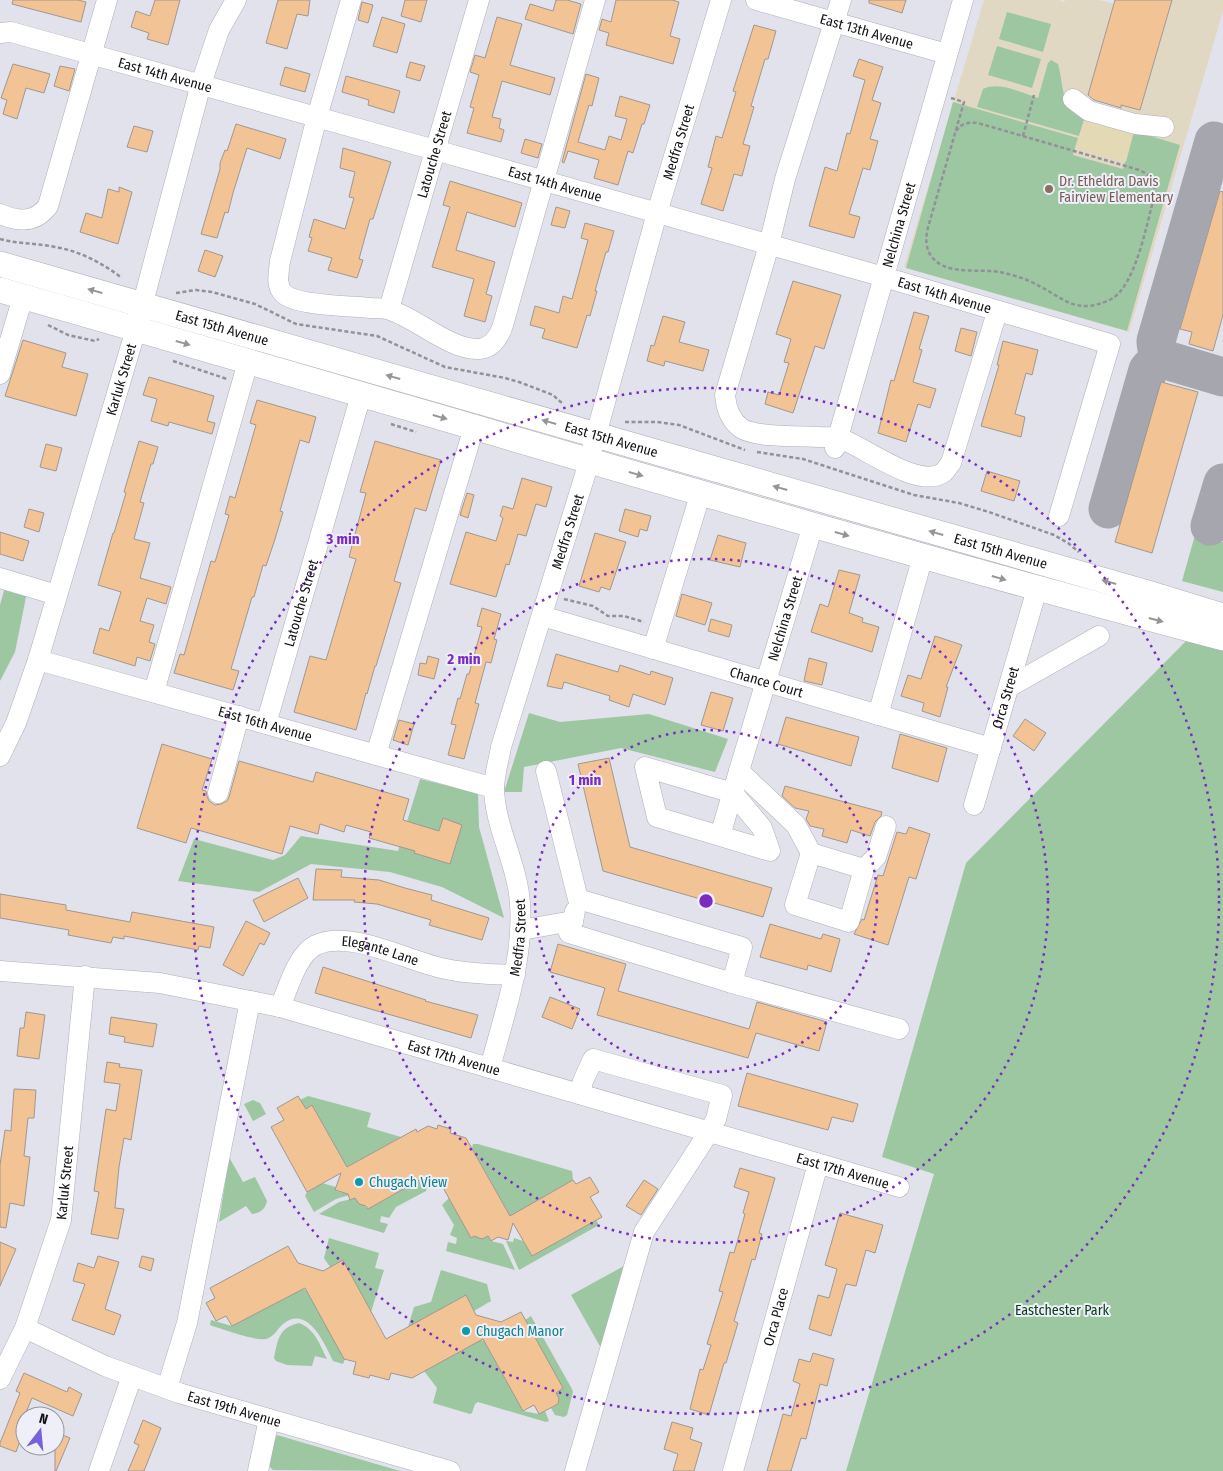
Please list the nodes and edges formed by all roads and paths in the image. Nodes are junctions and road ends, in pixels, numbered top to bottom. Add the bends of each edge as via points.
1 (107, 0) edge
2 (236, 0) edge
3 (350, 0) edge
4 (479, 0) edge
5 (595, 0) edge
6 (721, 0) edge
7 (756, 0) edge
8 (841, 0) edge
9 (962, 0) edge
10 (835, 22) junction
11 (0, 33) edge
12 (90, 54) junction
13 (947, 54) junction
14 (201, 84) junction
15 (1034, 95) dead end
16 (950, 98) dead end
17 (1073, 99) dead end
18 (317, 117) junction
19 (1164, 127) dead end
20 (956, 131) junction
21 (1023, 136) junction
22 (435, 150) junction
23 (544, 181) junction
24 (657, 213) junction
25 (0, 214) edge
26 (0, 239) edge
27 (769, 245) junction
28 (0, 264) edge
29 (884, 277) junction
30 (124, 280) dead end
31 (11, 294) edge
32 (169, 294) dead end
33 (142, 304) junction
34 (389, 309) junction
35 (997, 312) junction
36 (136, 329) junction
37 (248, 362) junction
38 (0, 374) edge
39 (361, 394) junction
40 (564, 405) dead end
41 (619, 423) dead end
42 (474, 427) junction
43 (596, 435) junction
44 (836, 443) junction
45 (589, 460) junction
46 (701, 492) junction
47 (1059, 516) dead end
48 (813, 526) junction
49 (1082, 555) dead end
50 (923, 556) junction
51 (0, 578) edge
52 (1037, 589) junction
53 (57, 595) junction
54 (560, 598) dead end
55 (542, 616) junction
56 (1223, 616) edge
57 (660, 626) junction
58 (1099, 636) dead end
59 (1223, 638) edge
60 (652, 649) junction
61 (38, 660) junction
62 (766, 682) junction
63 (1009, 687) junction
64 (154, 692) junction
65 (878, 715) junction
66 (239, 716) junction
67 (266, 724) junction
68 (991, 748) junction
69 (376, 755) junction
70 (0, 756) edge
71 (546, 771) dead end
72 (739, 771) junction
73 (494, 788) junction
74 (218, 793) dead end
75 (732, 794) junction
76 (974, 805) dead end
77 (886, 826) dead end
78 (720, 836) junction
79 (811, 853) junction
80 (864, 869) junction
81 (578, 899) junction
82 (573, 921) junction
83 (521, 930) junction
84 (0, 971) edge
85 (515, 975) junction
86 (85, 976) junction
87 (732, 983) junction
88 (250, 1001) junction
89 (280, 1007) junction
90 (899, 1029) dead end
91 (490, 1068) junction
92 (580, 1094) junction
93 (709, 1132) junction
94 (818, 1164) junction
95 (899, 1188) dead end
96 (25, 1328) junction
97 (132, 1376) junction
98 (0, 1379) edge
99 (167, 1388) junction
100 (268, 1419) junction
101 (417, 1467) edge
102 (99, 1471) edge
103 (258, 1471) edge
104 (450, 1471) edge
105 (575, 1471) edge
106 (733, 1471) edge

1 - 12 street
2 - 14 street, Karluk Street via 218,30
3 - 18 street
4 - 22 street, Latouche Street
5 - 23 street
6 - 24 street, Medfra Street
7 - 10 street, East 13th Avenue
8 - 10 street
9 - 13 street, Nelchina Street
10 - 13 street, East 13th Avenue
10 - 27 street via 785,179
11 - 12 street, East 14th Avenue via 11,32
12 - 14 street, East 14th Avenue
12 - 25 street via 48,206 33,219 13,220
13 - 29 street, Nelchina Street
14 - 18 street, East 14th Avenue
14 - 33 street, Karluk Street
15 - 21 path
16 - 20 path via 964,102
17 - 19 street via 1089,111 1135,124
18 - 22 street, East 14th Avenue
18 - 34 street via 280,261 278,285 290,298 307,303
20 - 21 path via 969,122
20 - 21 path via 926,235 926,245 935,261 949,268 988,270 1014,276 1078,305 1108,301 1122,290 1132,272 1156,190 1151,177 1136,168
22 - 23 street, East 14th Avenue
22 - 34 street, Latouche Street
23 - 24 street, East 14th Avenue
23 - 34 street via 503,325 491,345 479,350 452,342
24 - 27 street, East 14th Avenue
24 - 43 street, Medfra Street
26 - 30 path via 74,251
27 - 29 street, East 14th Avenue
27 - 44 street via 725,395 730,417 741,428 759,434
33 -> 28 main road, East 15th Avenue
29 - 35 street, East 14th Avenue
29 - 44 street, Nelchina Street
31 - 36 main road, East 15th Avenue
31 - 38 street
32 - 40 path via 196,290 212,292 255,304 296,324 378,336 445,367 519,382 553,395
33 - 36 street, Karluk Street
43 -> 33 main road, East 15th Avenue
35 - 44 street via 950,462 944,472 919,476
35 - 47 street, East 14th Avenue via 1110,344
36 -> 37 main road, East 15th Avenue
36 - 53 street, Karluk Street
37 - 39 main road, East 15th Avenue
37 - 64 street
39 -> 42 main road, East 15th Avenue
39 - 67 street, Latouche Street
41 - 49 path via 679,425 735,447 812,461 914,495 959,504 1038,529 1068,543
42 - 45 main road, East 15th Avenue
42 - 69 street
43 - 45 street, Medfra Street
56 -> 43 main road, East 15th Avenue
45 -> 46 main road, East 15th Avenue
45 - 55 street, Medfra Street
46 - 48 main road, East 15th Avenue
46 - 57 street
48 -> 50 main road, East 15th Avenue
48 - 62 street, Nelchina Street
50 -> 52 main road, East 15th Avenue
50 - 65 street
51 - 53 street
52 -> 59 main road, East 15th Avenue
52 - 63 street, Orca Street
53 - 61 street, Karluk Street
54 - 57 path via 593,606 608,616 624,616
55 - 60 street, Chance Court
55 - 73 street, Medfra Street via 502,747
57 - 60 street
58 - 63 street
60 - 62 street, Chance Court
61 - 64 street, East 16th Avenue
61 - 70 street, Karluk Street via 16,723
62 - 65 street, Chance Court
62 - 72 street, Nelchina Street
63 - 68 street, Orca Street
64 - 66 street, East 16th Avenue
65 - 68 street, Chance Court
66 - 67 street, East 16th Avenue
66 - 74 street
67 - 69 street, East 16th Avenue
68 - 76 street, Orca Street
69 - 73 street, East 16th Avenue
71 - 81 street
72 - 75 street, Nelchina Street
72 - 79 street via 796,825
73 - 83 street, Medfra Street via 498,816 517,886
75 - 78 street, Nelchina Street
75 - 78 street via 762,828 770,851
75 - 78 street via 645,768 658,817
77 - 80 street via 876,857
79 - 80 street
79 - 80 street via 795,905 849,922
81 - 82 street
81 - 87 street via 742,947
82 - 83 street
82 - 87 street via 569,933
83 - 85 street, Medfra Street
84 - 86 street, East 17th Avenue
85 - 89 street, Elegante Lane via 474,974 445,969 352,941 333,940 315,946 300,960
85 - 91 street, Medfra Street
86 - 88 street, East 17th Avenue via 160,983
86 - 96 street, Karluk Street via 60,1220
87 - 90 street
88 - 89 street, East 17th Avenue
88 - 99 street via 187,1323
89 - 91 street, East 17th Avenue
91 - 92 street, East 17th Avenue
92 - 93 street, East 17th Avenue
92 - 93 street via 593,1059 722,1095
93 - 94 street, East 17th Avenue
93 - 105 street via 644,1232
94 - 95 street, East 17th Avenue
94 - 106 street, Orca Place
96 - 97 street, East 19th Avenue
96 - 98 street, Karluk Street
97 - 99 street, East 19th Avenue
97 - 102 street
99 - 100 street, East 19th Avenue
100 - 101 street, East 19th Avenue
100 - 103 street
101 - 104 street, East 19th Avenue

